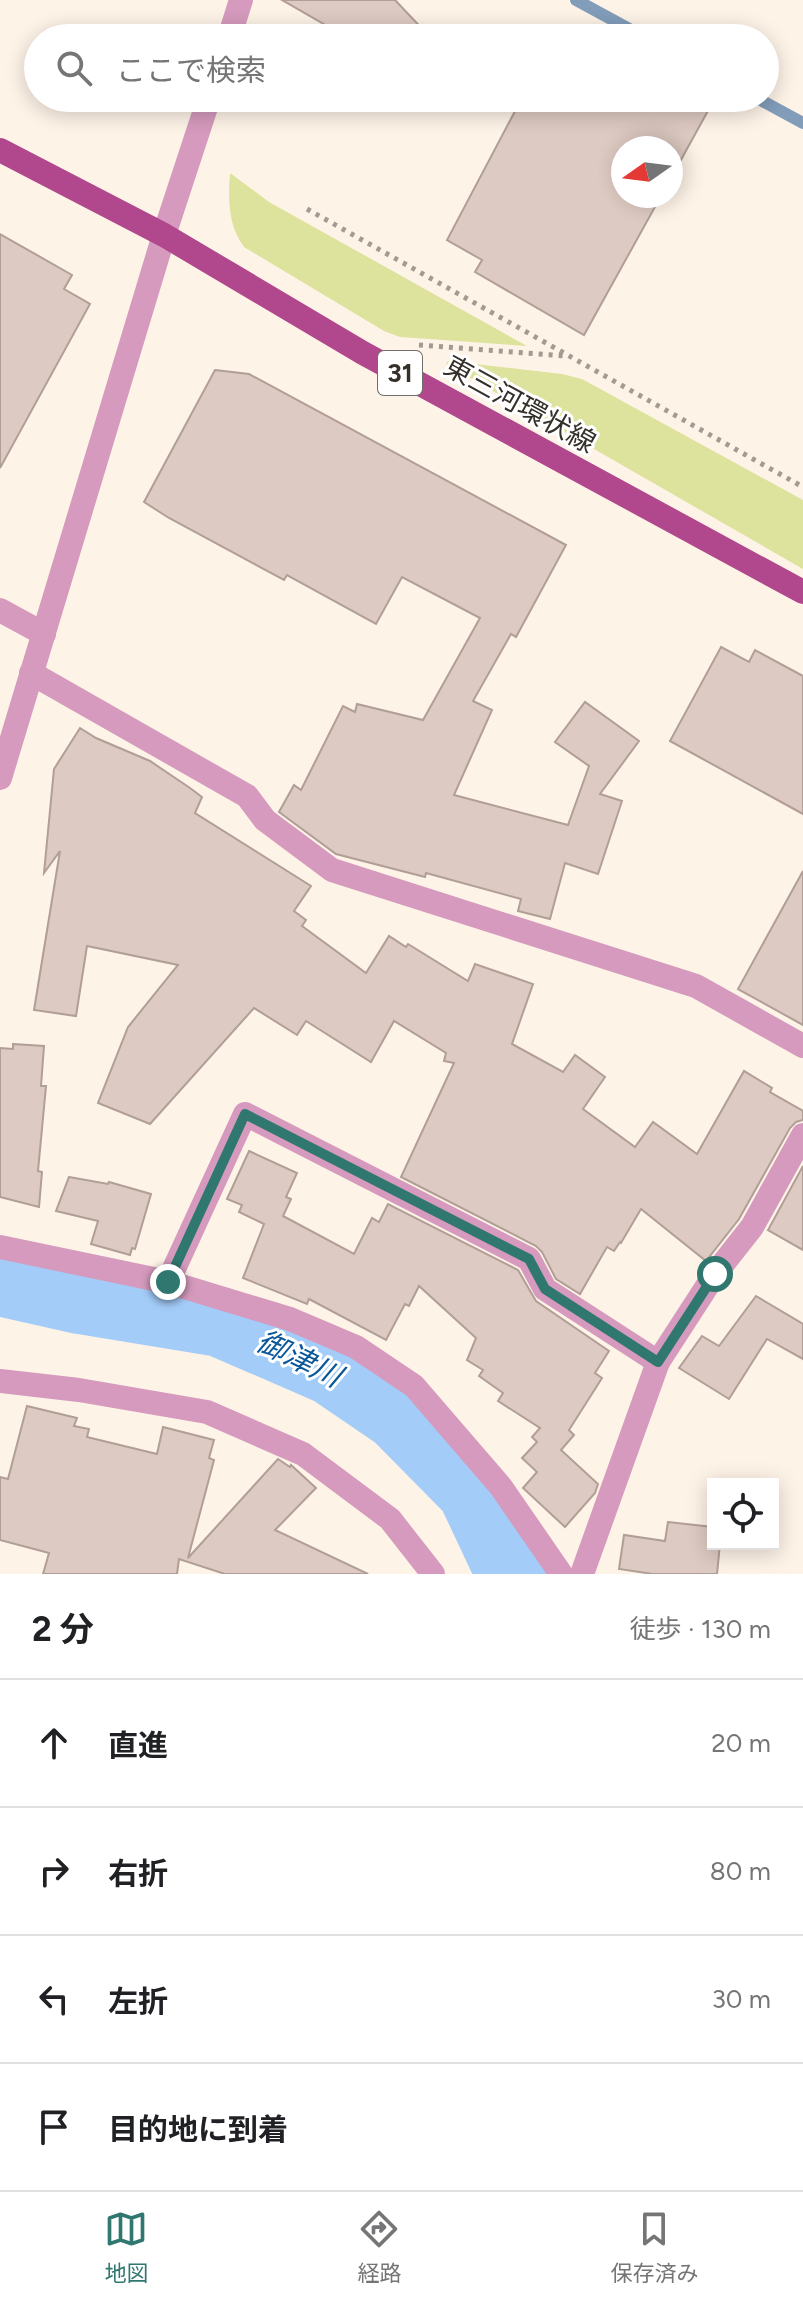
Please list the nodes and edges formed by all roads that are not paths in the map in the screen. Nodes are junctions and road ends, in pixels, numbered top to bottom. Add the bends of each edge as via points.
1 (241, 0) edge
2 (233, 24) edge
3 (204, 112) edge
4 (5, 155) edge
5 (164, 235) junction
6 (803, 592) edge
7 (0, 610) edge
8 (44, 634) junction
9 (31, 673) junction
10 (0, 778) edge
11 (803, 1046) edge
12 (803, 1135) edge
13 (0, 1247) edge
14 (168, 1282) junction
15 (658, 1362) junction
16 (0, 1381) edge
17 (433, 1574) edge
18 (561, 1574) edge
19 (582, 1574) edge

1 - 2 street
3 - 5 street
4 - 5 main road, 東三河環状線 / 31
5 - 6 main road, 東三河環状線 / 31 via 363,353
5 - 8 street
7 - 8 street
8 - 9 street
9 - 10 street
9 - 11 street via 247,796 265,820 332,870 696,986
12 - 15 street via 752,1227
13 - 14 street
14 - 15 street via 245,1114 529,1259 545,1289
14 - 18 street via 290,1319 356,1347 414,1386 501,1487
15 - 19 street
16 - 17 street via 207,1412 303,1454 390,1519

